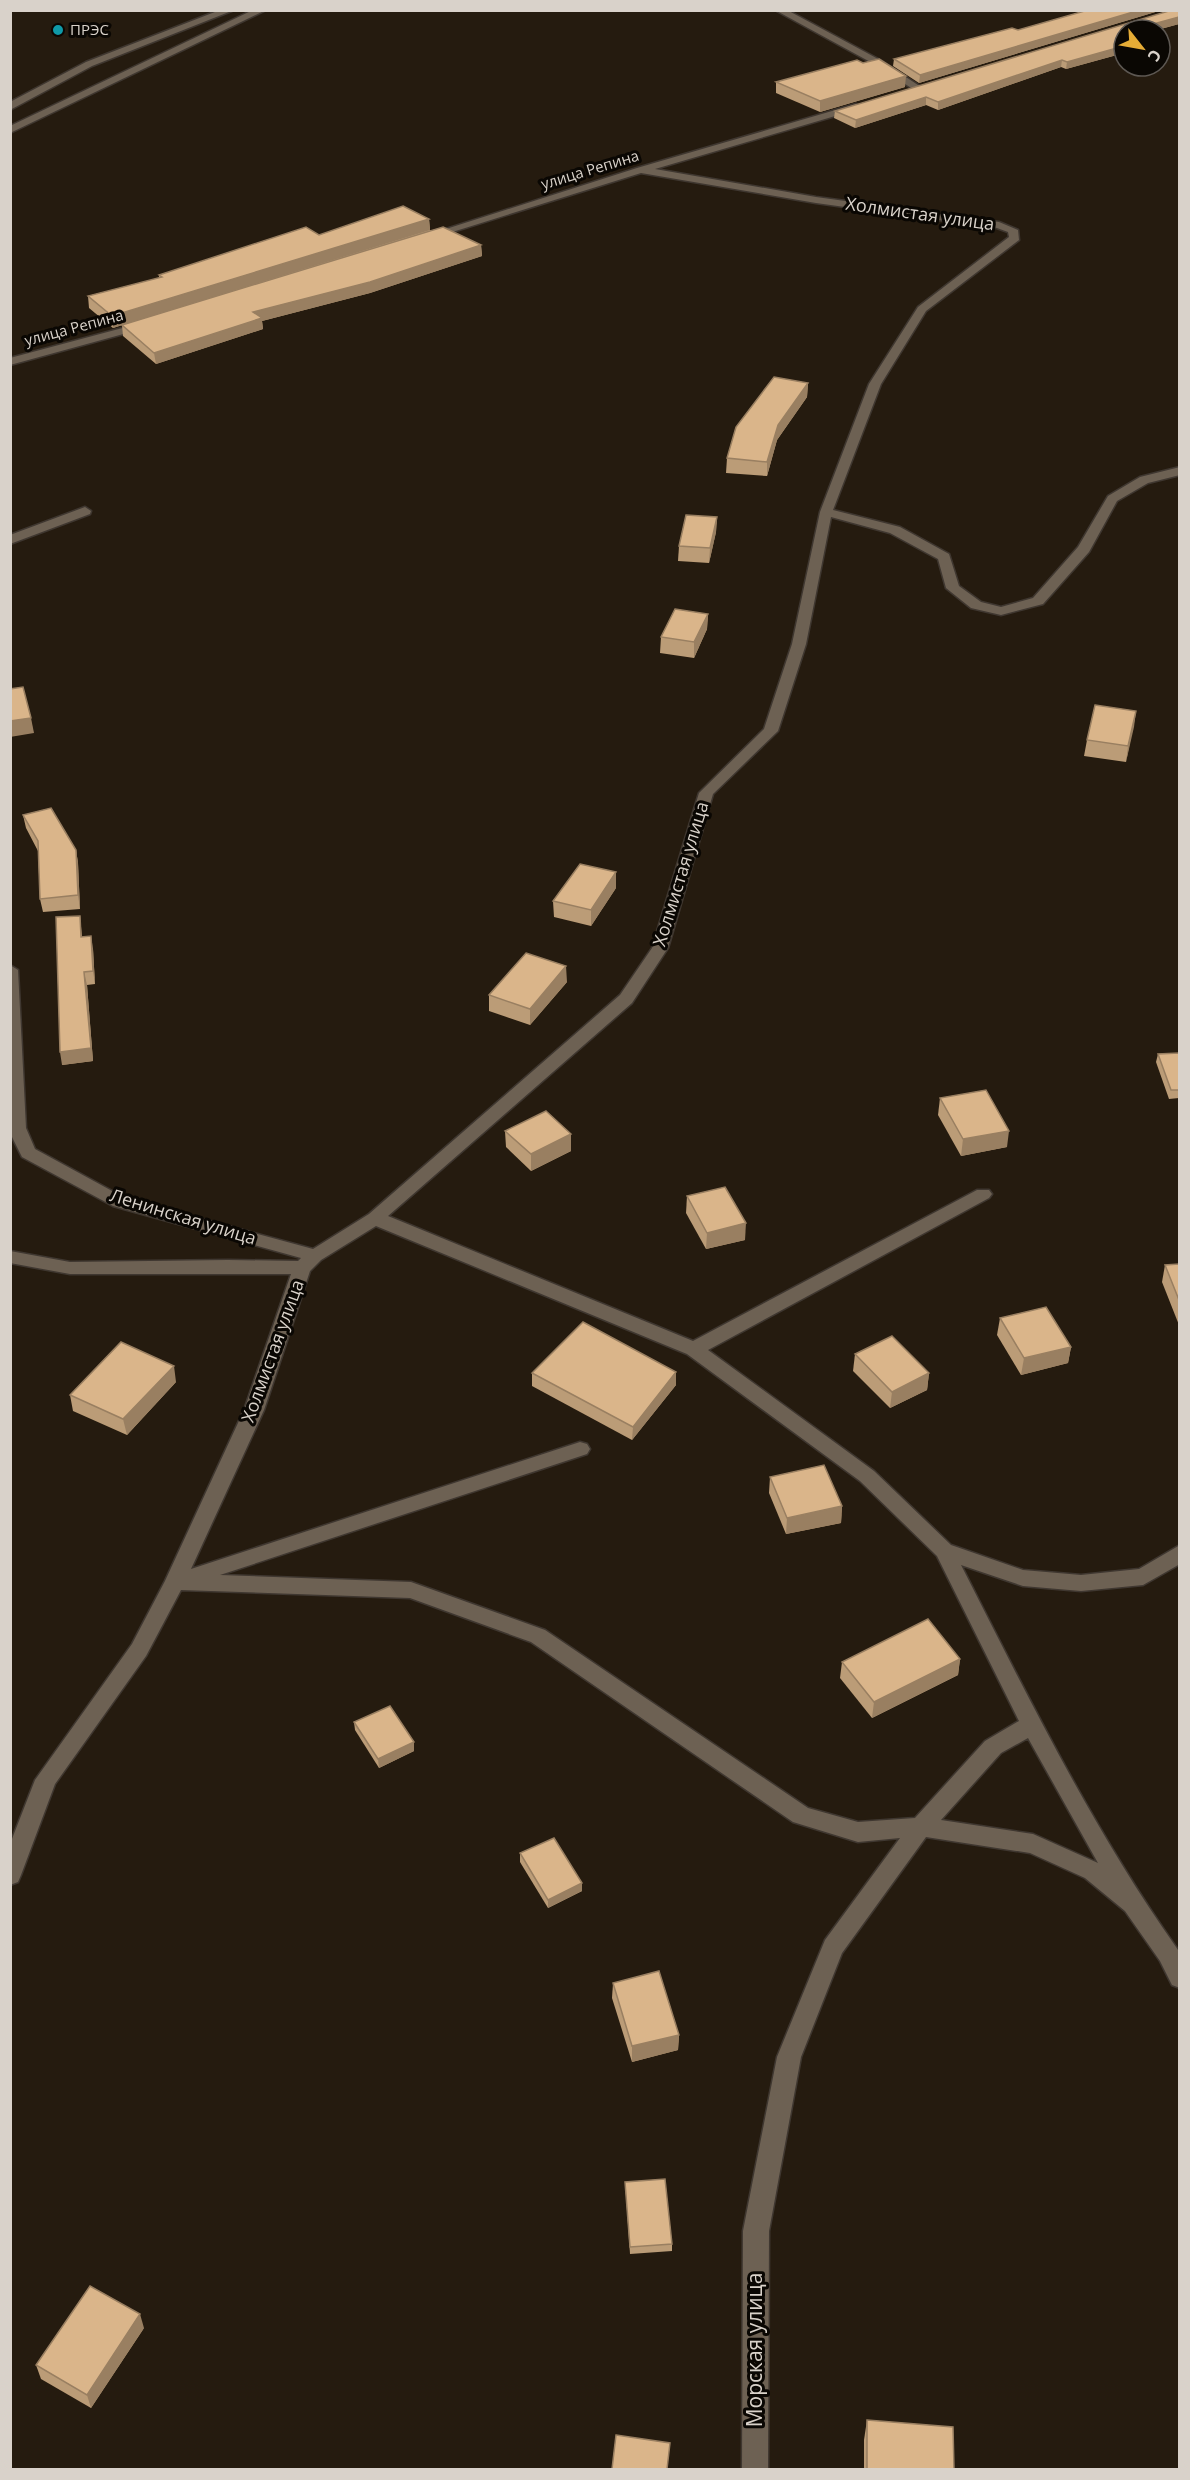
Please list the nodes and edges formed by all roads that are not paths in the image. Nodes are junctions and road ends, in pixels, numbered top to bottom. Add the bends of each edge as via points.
1 (230, 10) edge
2 (262, 10) edge
3 (779, 10) edge
4 (930, 85) edge
5 (32, 93) junction
6 (10, 98) edge
7 (863, 105) edge
8 (10, 107) edge
9 (10, 129) edge
10 (641, 170) junction
11 (414, 241) edge
12 (155, 321) edge
13 (10, 353) edge
14 (38, 354) junction
15 (10, 362) edge
16 (1179, 471) edge
17 (85, 511) dead end
18 (826, 512) junction
19 (10, 540) edge
20 (10, 970) edge
21 (983, 1194) dead end
22 (375, 1218) junction
23 (10, 1257) edge
24 (309, 1262) junction
25 (694, 1349) junction
26 (580, 1449) dead end
27 (944, 1551) junction
28 (1179, 1553) edge
29 (175, 1582) junction
30 (1032, 1725) junction
31 (921, 1827) junction
32 (10, 1875) edge
33 (1133, 1904) junction
34 (1179, 1978) edge
35 (755, 2469) edge

1 - 5 street via 129,47
2 - 9 street
3 - 4 street via 877,62 913,90
5 - 6 street
5 - 8 street
7 - 10 street, улица Репина
10 - 11 street, улица Репина
10 - 18 street, Холмистая улица via 1013,230 1015,238 922,309 875,384
12 - 14 street, улица Репина
13 - 14 street
14 - 15 street, улица Репина
16 - 18 street via 1144,480 1112,499 1084,549 1038,601 1000,611 976,605 953,588 944,557 895,530
17 - 19 street
18 - 22 street, Холмистая улица via 799,644 771,731 706,793 660,948 626,999
20 - 24 street, Ленинская улица via 17,1128 28,1153 119,1202
21 - 25 street
22 - 24 street, Холмистая улица
22 - 25 street
23 - 24 street, Ленинская улица via 70,1268
24 - 29 street, Холмистая улица via 254,1410
25 - 27 street via 867,1476
26 - 29 street
27 - 28 street via 1023,1578 1081,1583 1143,1577
27 - 30 street
29 - 31 street via 411,1590 538,1636 801,1815 858,1832
29 - 32 street, Холмистая улица via 139,1650 46,1780
30 - 31 street, Морская улица via 993,1746
30 - 33 street
31 - 33 street via 1033,1844 1093,1871
31 - 35 street, Морская улица via 833,1947 789,2057 756,2231
33 - 34 street via 1168,1954

